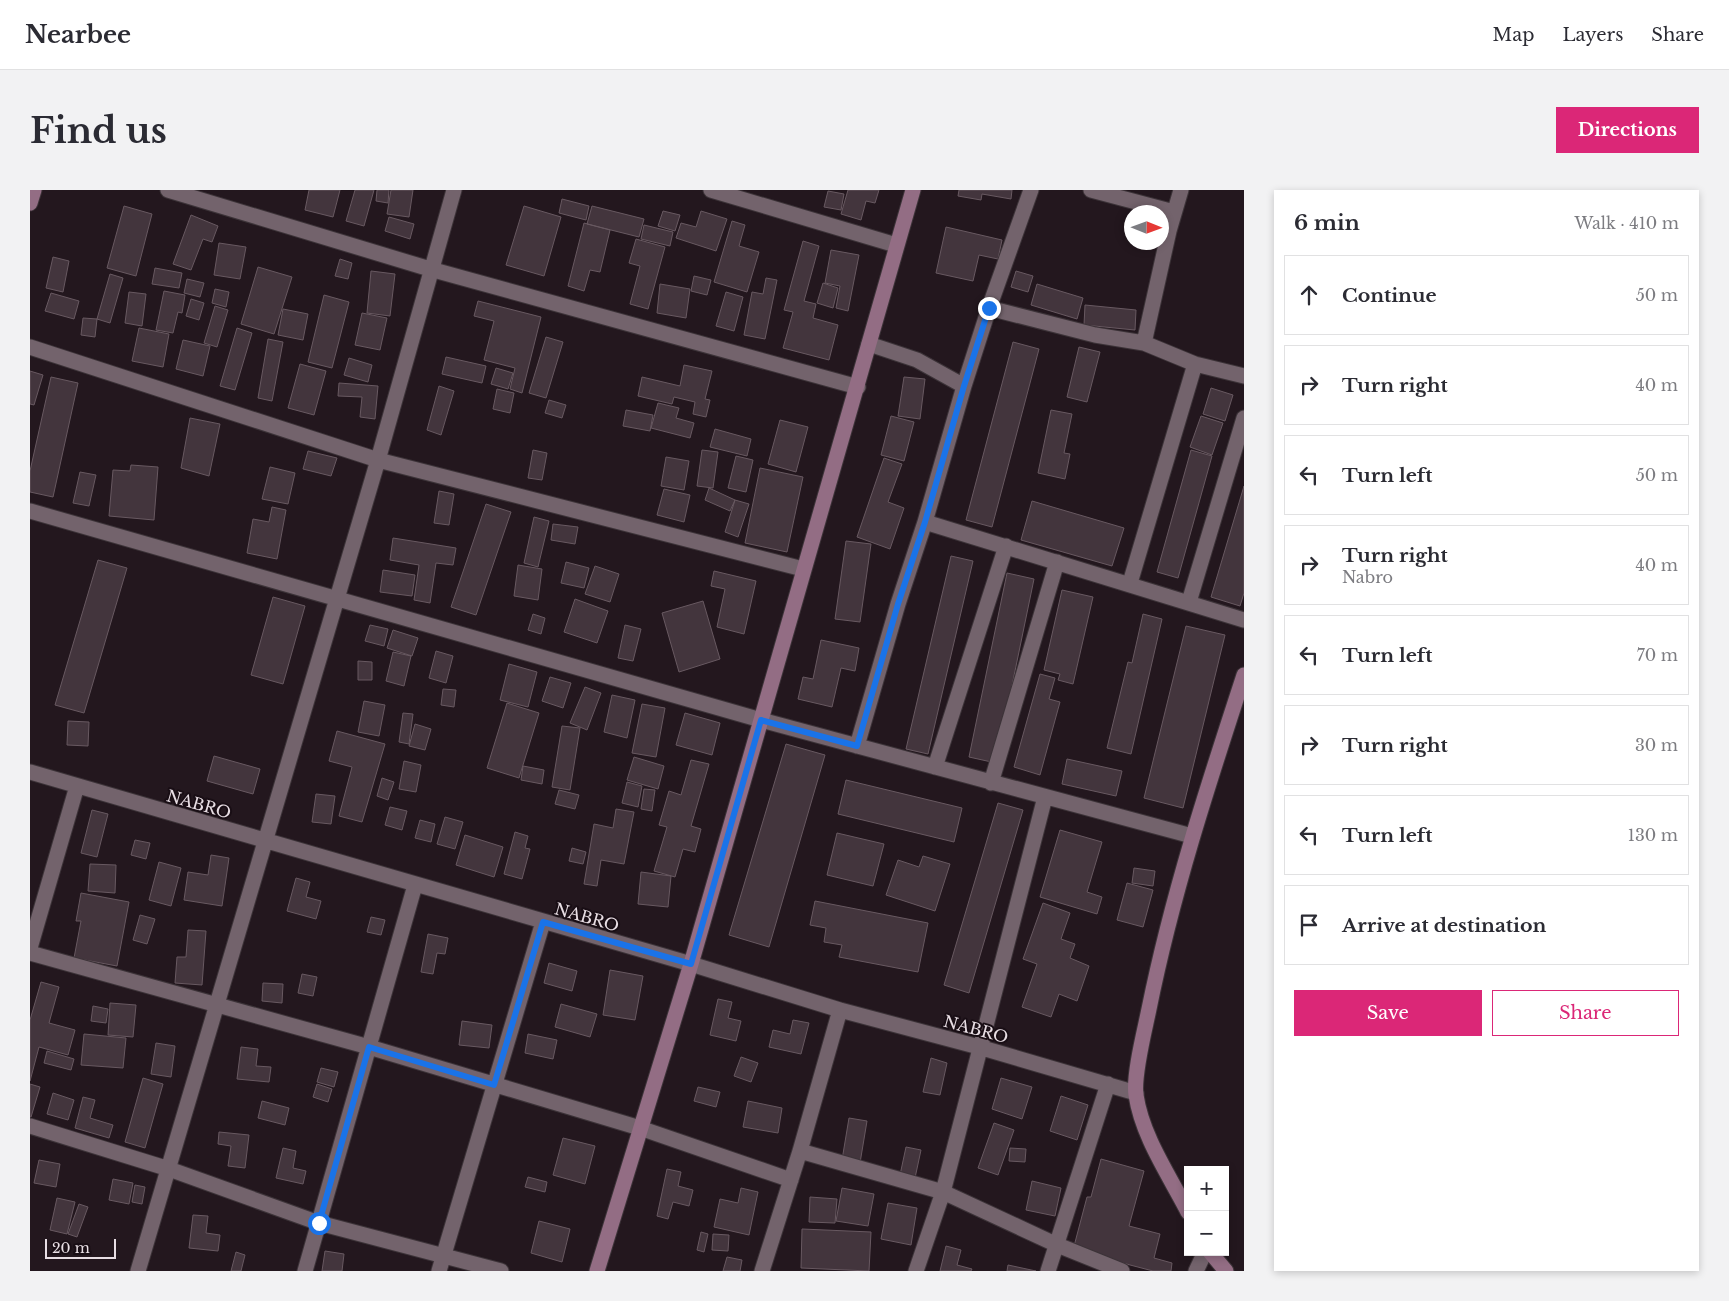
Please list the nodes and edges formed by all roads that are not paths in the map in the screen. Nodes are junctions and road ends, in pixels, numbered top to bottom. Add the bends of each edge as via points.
1 (34, 190) edge
2 (168, 190) edge
3 (454, 190) edge
4 (710, 190) edge
5 (913, 190) edge
6 (1030, 190) edge
7 (1091, 190) edge
8 (1181, 190) edge
9 (30, 203) edge
10 (1174, 212) junction
11 (896, 244) junction
12 (430, 268) junction
13 (989, 308) junction
14 (1144, 343) junction
15 (869, 344) junction
16 (30, 347) edge
17 (1195, 364) junction
18 (1244, 376) edge
19 (964, 386) junction
20 (858, 387) junction
21 (1244, 418) edge
22 (378, 460) junction
23 (30, 511) edge
24 (925, 522) junction
25 (1006, 546) junction
26 (1057, 562) junction
27 (803, 569) junction
28 (1130, 583) junction
29 (336, 600) junction
30 (1189, 602) junction
31 (1244, 620) edge
32 (1244, 675) edge
33 (761, 720) junction
34 (857, 746) junction
35 (935, 767) junction
36 (30, 772) edge
37 (991, 783) junction
38 (77, 786) junction
39 (1045, 797) junction
40 (1192, 836) junction
41 (266, 842) junction
42 (415, 885) junction
43 (543, 922) junction
44 (30, 948) edge
45 (30, 953) edge
46 (691, 964) junction
47 (217, 1004) junction
48 (840, 1010) junction
49 (369, 1047) junction
50 (979, 1047) junction
51 (1108, 1084) junction
52 (494, 1085) junction
53 (1136, 1094) junction
54 (30, 1126) edge
55 (640, 1128) junction
56 (800, 1151) junction
57 (169, 1169) junction
58 (790, 1180) junction
59 (943, 1192) junction
60 (1187, 1211) edge
61 (319, 1223) junction
62 (1055, 1244) junction
63 (444, 1256) junction
64 (1203, 1256) edge
65 (1213, 1256) edge
66 (138, 1271) edge
67 (305, 1271) edge
68 (439, 1271) edge
69 (501, 1271) edge
70 (597, 1271) edge
71 (762, 1271) edge
72 (916, 1271) edge
73 (1048, 1271) edge
74 (1122, 1271) edge
75 (1196, 1271) edge
76 (1226, 1271) edge

1 - 9 street
2 - 12 street
3 - 12 street
4 - 11 street
5 - 11 street
6 - 13 street
7 - 10 street
8 - 10 street
10 - 14 street
11 - 15 street
12 - 20 street
12 - 22 street
13 - 14 street via 1095,335
13 - 19 street
14 - 17 street
15 - 19 street via 917,360
15 - 20 street
16 - 22 street
17 - 18 street
17 - 28 street
19 - 24 street
20 - 27 street
21 - 30 street
22 - 27 street
22 - 29 street
23 - 29 street
24 - 25 street
24 - 34 street
25 - 26 street
25 - 35 street
26 - 28 street
26 - 37 street
27 - 33 street
28 - 30 street
29 - 33 street
29 - 41 street
30 - 31 street
32 - 40 street
33 - 34 street
33 - 46 street
34 - 35 street
35 - 37 street
36 - 38 street, NABRO
37 - 39 street
38 - 41 street, NABRO
38 - 44 street
39 - 40 street
39 - 50 street
40 - 53 street via 1156,974 1141,1048
41 - 42 street, NABRO
41 - 47 street
42 - 43 street, NABRO
42 - 49 street
43 - 46 street, NABRO
43 - 52 street
45 - 47 street
46 - 48 street, NABRO
46 - 55 street
47 - 49 street
47 - 57 street
48 - 50 street, NABRO
48 - 56 street
49 - 52 street
49 - 61 street
50 - 51 street, NABRO
50 - 59 street
51 - 53 street, NABRO
51 - 62 street
52 - 55 street
52 - 63 street
53 - 60 street via 1149,1138
54 - 57 street
55 - 58 street
55 - 70 street
56 - 58 street
56 - 59 street
57 - 61 street
57 - 66 street
58 - 71 street
59 - 62 street
59 - 72 street
61 - 63 street
61 - 67 street
62 - 73 street
62 - 74 street
63 - 68 street
63 - 69 street
64 - 75 street
65 - 76 street

